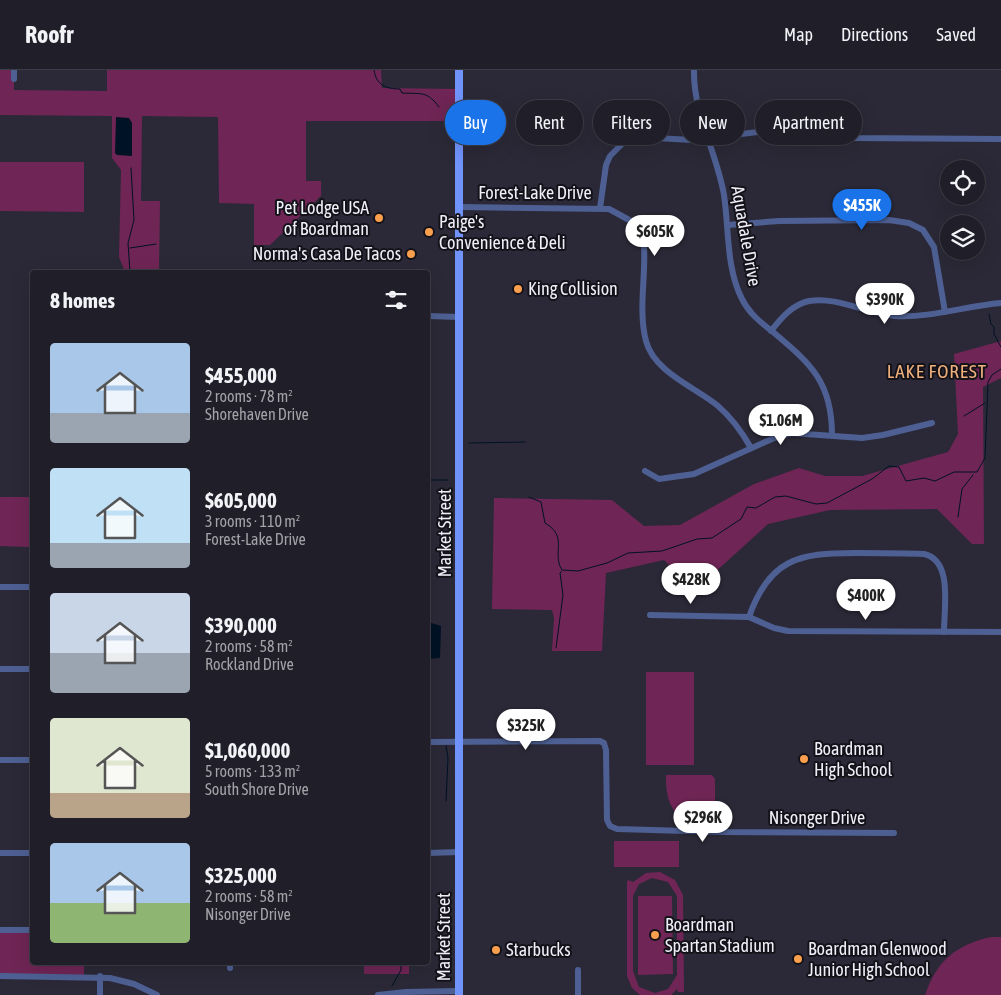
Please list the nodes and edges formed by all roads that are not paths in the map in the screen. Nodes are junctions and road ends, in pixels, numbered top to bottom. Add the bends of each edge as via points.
1 (14, 70) edge
2 (459, 70) edge
3 (694, 70) edge
4 (14, 79) dead end
5 (698, 100) edge
6 (745, 134) edge
7 (1001, 139) edge
8 (680, 141) edge
9 (710, 145) edge
10 (460, 207) junction
11 (600, 208) junction
12 (728, 225) junction
13 (1001, 303) edge
14 (945, 312) junction
15 (430, 316) edge
16 (460, 317) junction
17 (771, 331) junction
18 (932, 423) dead end
19 (832, 435) junction
20 (750, 448) junction
21 (645, 471) dead end
22 (28, 587) dead end
23 (0, 588) edge
24 (650, 616) dead end
25 (749, 617) junction
26 (944, 632) junction
27 (1001, 632) edge
28 (0, 670) edge
29 (30, 670) edge
30 (459, 741) junction
31 (430, 742) edge
32 (0, 760) edge
33 (30, 760) edge
34 (894, 833) dead end
35 (459, 852) junction
36 (0, 853) edge
37 (30, 853) edge
38 (430, 853) edge
39 (0, 930) edge
40 (30, 930) edge
41 (578, 970) dead end
42 (0, 976) edge
43 (100, 976) junction
44 (459, 993) edge
45 (100, 995) edge
46 (157, 995) edge
47 (378, 995) edge
48 (578, 995) edge

1 - 4 street
2 - 10 main road, Market Street
3 - 5 street, Aquadale Drive
6 - 7 street via 766,131 850,138
8 - 11 street via 642,136 624,142 608,161
9 - 12 street, Aquadale Drive via 721,180
10 - 11 street, Forest-Lake Drive
10 - 16 main road, Market Street
11 - 20 street, Forest-Lake Drive via 622,214 636,227 642,239 644,328 652,355 726,414
12 - 14 street via 779,221 908,222 923,230 934,247
12 - 17 street, Aquadale Drive via 733,274 739,294 752,314
13 - 14 street
14 - 17 street via 891,316 829,301 814,301 791,309
15 - 16 street
16 - 30 main road, Market Street
17 - 19 street, Aquadale Drive via 806,360 819,377 829,402
18 - 19 street via 873,437
19 - 20 street via 791,433
20 - 21 street via 683,477 659,479
22 - 23 street
24 - 25 street
25 - 26 street via 788,631
25 - 26 street via 759,592 769,578 784,565 801,557 826,553 924,554 935,558 943,568
26 - 27 street
28 - 29 street
30 - 31 street
30 - 34 street, Nisonger Drive via 592,740 604,743 607,820 617,829
30 - 35 main road, Market Street
32 - 33 street
35 - 38 street
35 - 44 main road, Market Street
36 - 37 street
39 - 40 street
41 - 48 street
42 - 43 street
43 - 45 street
43 - 46 street via 134,984
44 - 47 street

